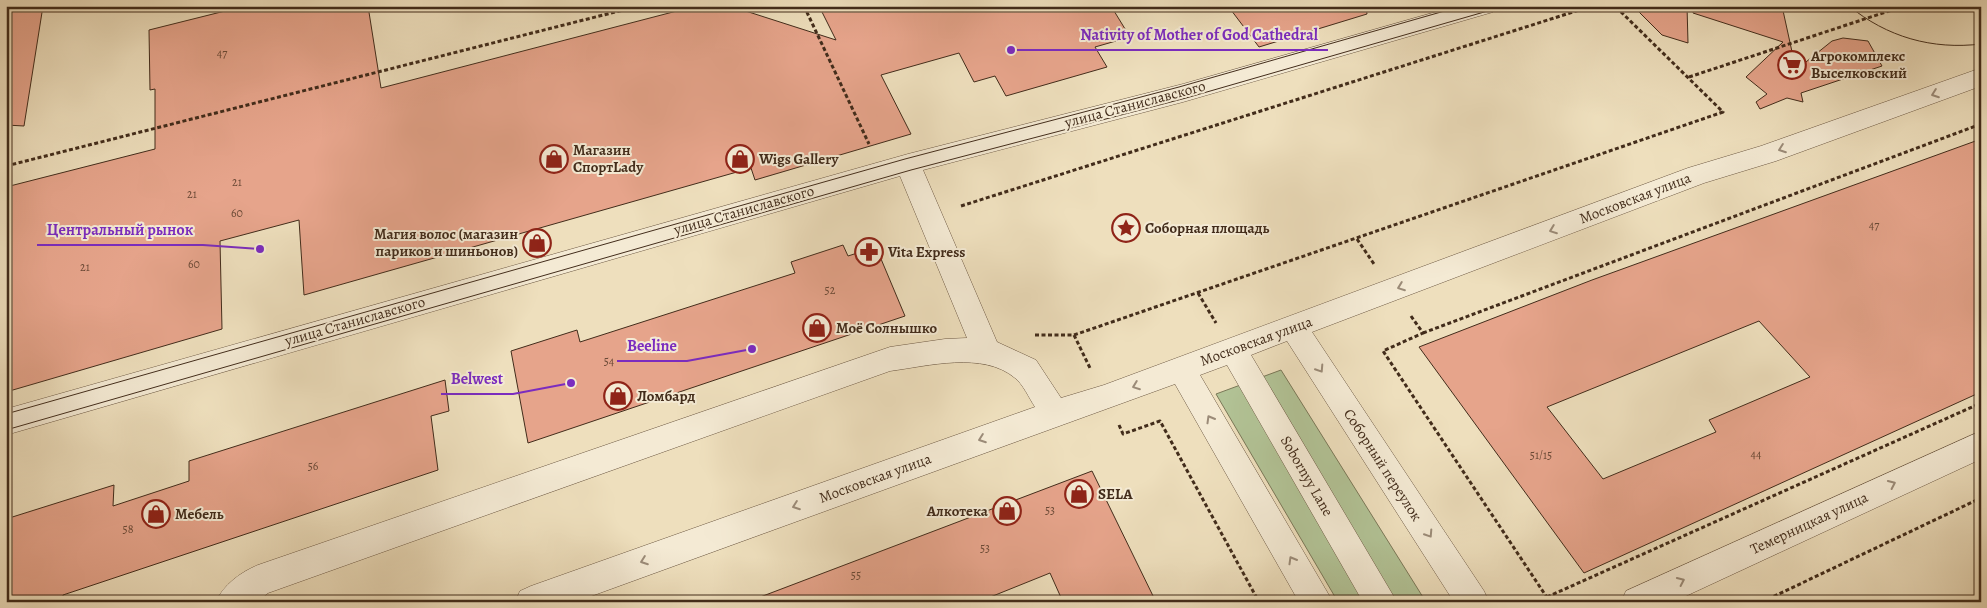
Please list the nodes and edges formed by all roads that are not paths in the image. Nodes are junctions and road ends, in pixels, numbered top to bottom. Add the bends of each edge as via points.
1 (1485, 6) edge
2 (1981, 77) edge
3 (908, 164) junction
4 (1294, 328) junction
5 (986, 350) junction
6 (1233, 350) junction
7 (1181, 368) junction
8 (1055, 413) junction
9 (6, 422) edge
10 (1981, 444) edge
11 (232, 602) edge
12 (531, 602) edge
13 (1316, 602) edge
14 (1381, 602) edge
15 (1473, 602) edge
16 (1637, 602) edge

1 - 3 street, улица Станиславского via 1183,93
2 -> 4 street, Московская улица via 1767,154 1697,175
3 - 5 street
3 - 9 street, улица Станиславского
4 - 6 street, Московская улица
4 -> 15 street, Соборный переулок
5 - 8 street via 1026,369
5 - 11 street via 944,351 890,359 258,581
6 - 7 street, Московская улица
6 - 14 street, Sobornyy Lane
7 -> 8 street, Московская улица via 1105,398
13 -> 7 street
8 -> 12 street, Московская улица
16 -> 10 street, Темерницкая улица

